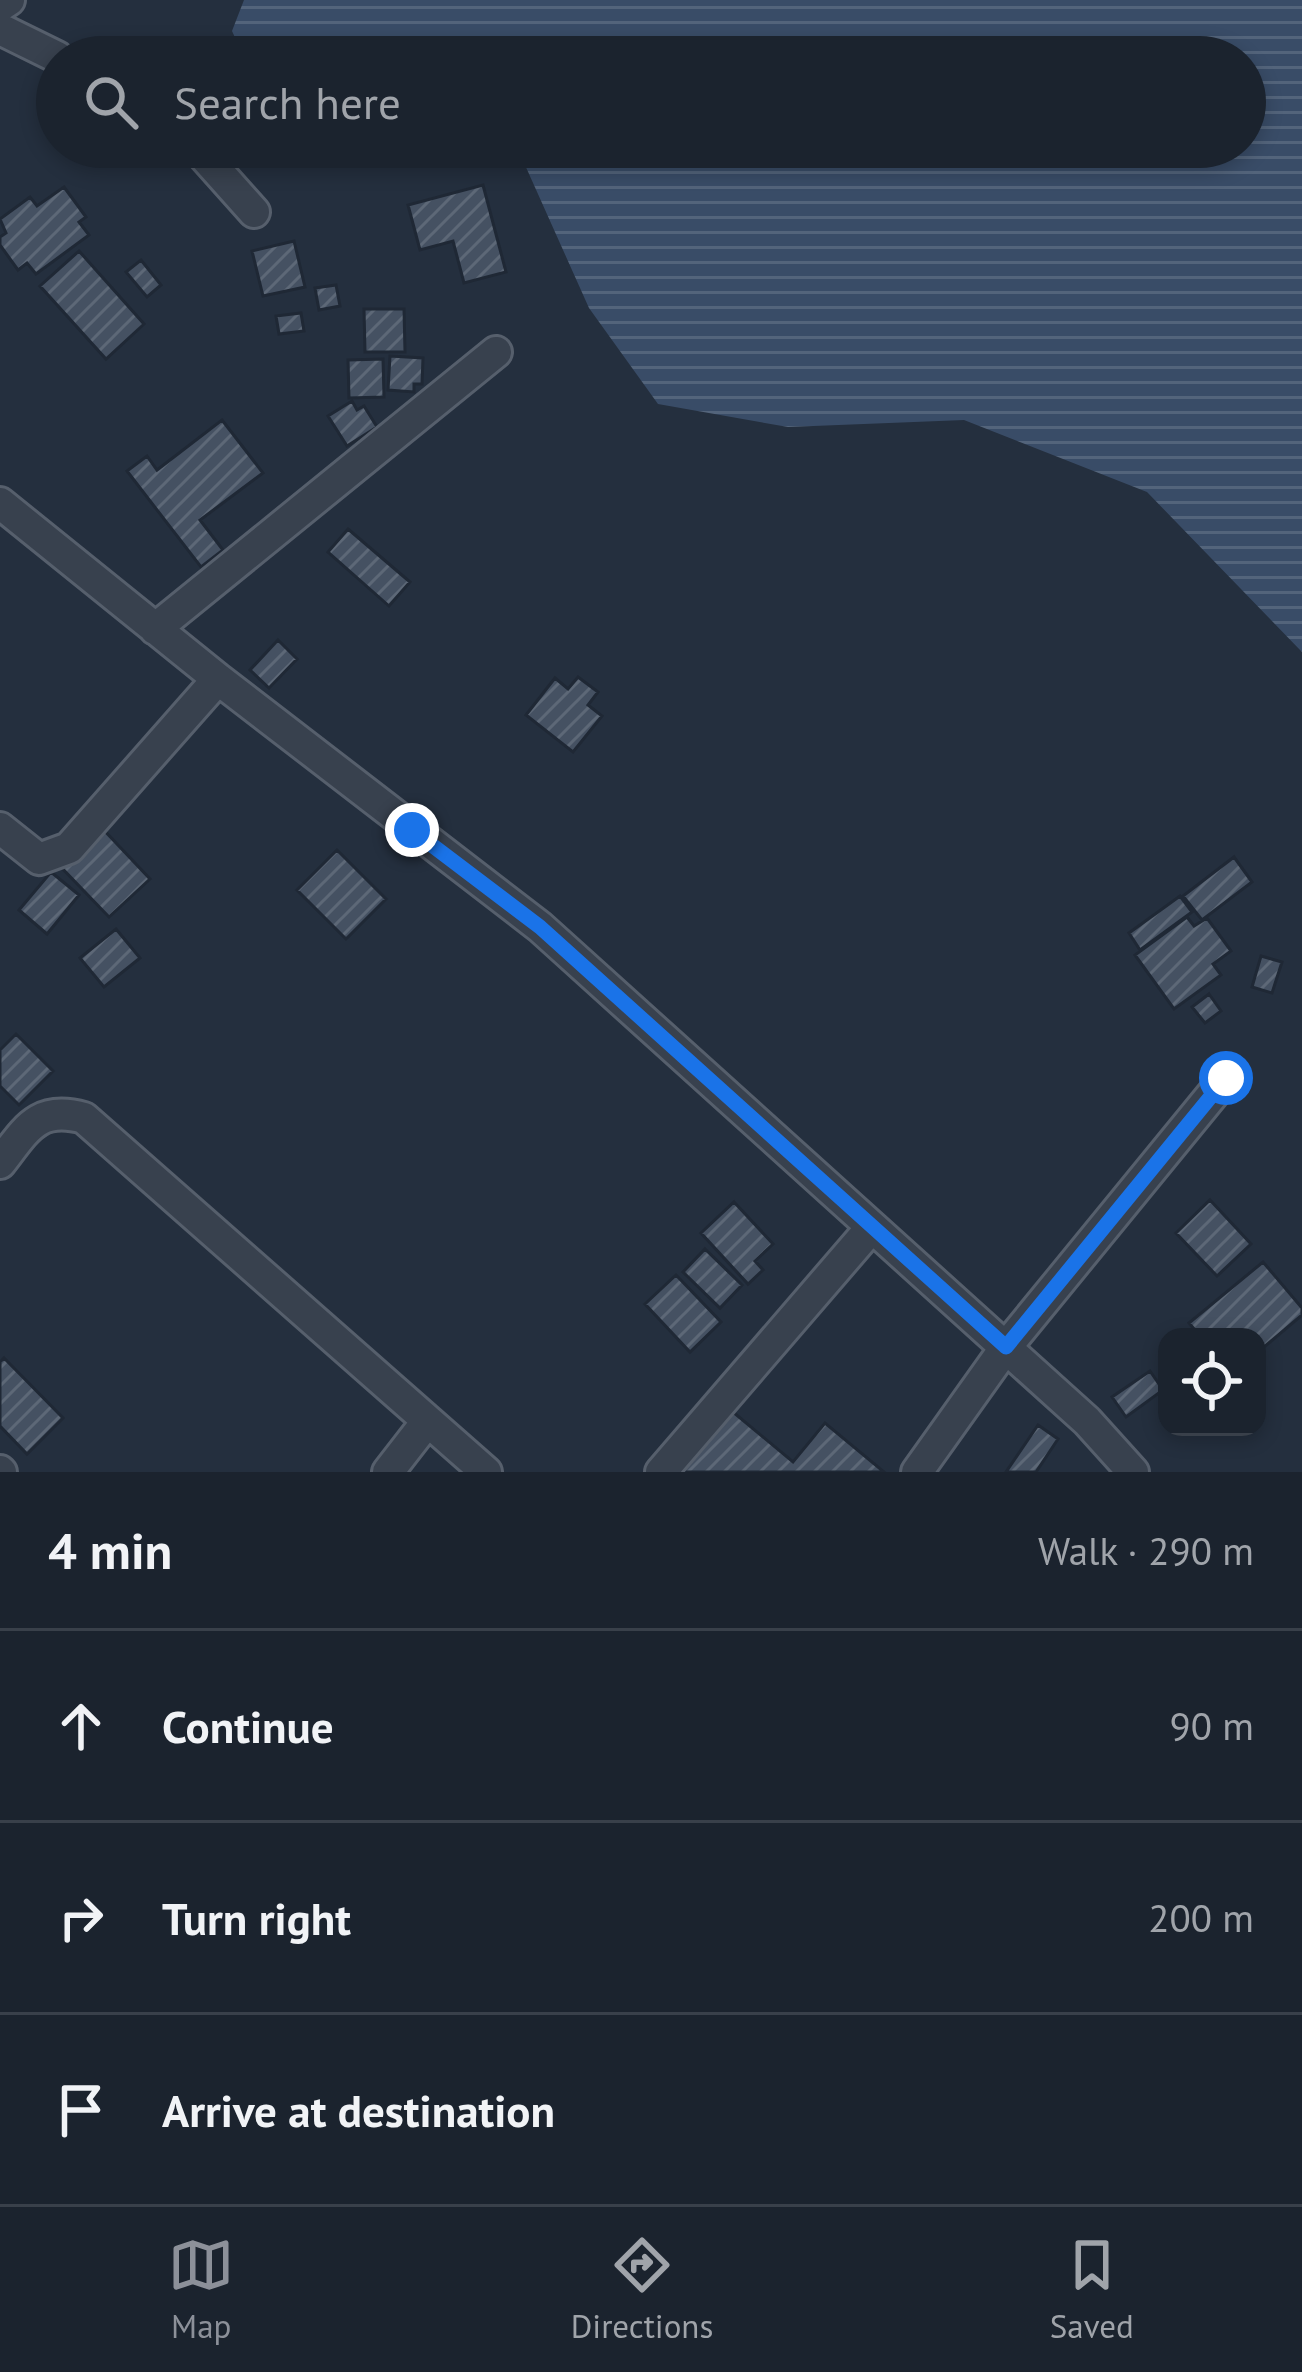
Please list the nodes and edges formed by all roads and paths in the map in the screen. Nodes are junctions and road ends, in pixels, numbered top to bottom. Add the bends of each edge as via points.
1 (9, 0) edge
2 (0, 6) edge
3 (0, 29) edge
4 (36, 47) edge
5 (215, 168) edge
6 (254, 212) dead end
7 (496, 352) dead end
8 (0, 503) edge
9 (155, 629) junction
10 (218, 679) junction
11 (0, 828) edge
12 (1226, 1078) dead end
13 (0, 1163) edge
14 (872, 1227) junction
15 (1006, 1347) junction
16 (426, 1423) junction
17 (388, 1472) edge
18 (486, 1472) edge
19 (661, 1472) edge
20 (917, 1472) edge
21 (1133, 1472) edge

1 - 2 street
3 - 4 street
5 - 6 street
7 - 9 street
8 - 9 street
9 - 10 street
10 - 11 street via 69,848 39,859
10 - 14 street via 540,927
12 - 15 street
13 - 16 street via 32,1122 61,1112 84,1118
14 - 15 street
14 - 19 street
15 - 20 street
15 - 21 street
16 - 17 street
16 - 18 street

